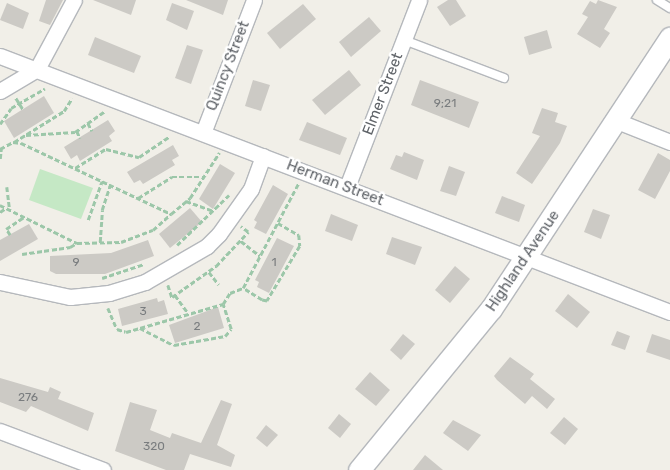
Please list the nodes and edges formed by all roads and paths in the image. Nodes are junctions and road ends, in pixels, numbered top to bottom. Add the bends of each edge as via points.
1 (74, 0) edge
2 (254, 0) edge
3 (419, 0) edge
4 (657, 0) edge
5 (670, 8) edge
6 (670, 38) edge
7 (404, 40) junction
8 (0, 56) edge
9 (37, 69) junction
10 (504, 78) dead end
11 (47, 84) dead end
12 (7, 93) edge
13 (73, 94) dead end
14 (20, 103) junction
15 (110, 108) dead end
16 (23, 109) dead end
17 (617, 121) junction
18 (88, 123) junction
19 (0, 124) edge
20 (77, 131) junction
21 (92, 131) dead end
22 (174, 133) dead end
23 (203, 133) junction
24 (26, 135) junction
25 (80, 138) dead end
26 (13, 142) junction
27 (670, 142) edge
28 (1, 149) edge
29 (220, 151) dead end
30 (263, 156) junction
31 (0, 158) edge
32 (75, 168) junction
33 (205, 177) junction
34 (300, 180) dead end
35 (102, 181) junction
36 (110, 185) junction
37 (7, 187) dead end
38 (347, 187) junction
39 (234, 198) dead end
40 (138, 199) junction
41 (186, 200) junction
42 (0, 205) edge
43 (6, 208) junction
44 (10, 210) junction
45 (0, 212) edge
46 (213, 212) junction
47 (171, 214) junction
48 (24, 217) junction
49 (88, 220) dead end
50 (278, 223) junction
51 (236, 224) dead end
52 (10, 234) dead end
53 (242, 241) junction
54 (100, 242) junction
55 (77, 243) junction
56 (174, 247) dead end
57 (22, 254) dead end
58 (260, 256) junction
59 (526, 258) junction
60 (150, 262) dead end
61 (209, 272) junction
62 (166, 281) dead end
63 (0, 282) edge
64 (100, 285) dead end
65 (219, 285) dead end
66 (243, 288) junction
67 (175, 294) junction
68 (105, 299) dead end
69 (223, 304) junction
70 (670, 312) edge
71 (188, 313) junction
72 (139, 328) junction
73 (0, 431) edge
74 (103, 470) edge
75 (359, 470) edge

1 - 9 street
2 - 23 street, Quincy Street
3 - 7 street, Elmer Street
4 - 5 lane
6 - 17 main road, Highland Avenue
7 - 10 lane
7 - 38 street, Elmer Street
8 - 9 street, Herman Street
9 - 12 street
9 - 23 street, Herman Street
11 - 14 path
12 - 14 path
13 - 24 path via 64,111
14 - 16 path
14 - 19 path
15 - 18 path
17 - 27 street
17 - 59 main road, Highland Avenue
18 - 20 path
18 - 21 path
20 - 24 path
20 - 25 path
22 - 32 path via 139,157 106,149
23 - 30 street, Herman Street
24 - 26 path
26 - 28 path
26 - 32 path
28 - 31 path
29 - 33 path
30 - 38 street, Herman Street
30 - 63 street via 251,189 219,234 207,246 145,282 109,293 70,297
32 - 35 path
33 - 40 path via 172,177
33 - 41 path
34 - 50 path
35 - 36 path
35 - 49 path
36 - 40 path
36 - 54 path via 102,210
37 - 44 path
38 - 59 street, Herman Street
39 - 46 path via 227,193
40 - 47 path
41 - 46 path
41 - 47 path
42 - 43 path
43 - 44 path
43 - 45 path
44 - 48 path
46 - 56 path
47 - 54 path via 139,236 121,242
48 - 52 path via 6,229
48 - 55 path
50 - 58 path
50 - 66 path via 299,235 300,246 267,301
51 - 53 path via 248,232
53 - 58 path
53 - 61 path
54 - 55 path
55 - 57 path via 70,247
58 - 66 path
59 - 70 street, Herman Street
59 - 75 main road, Highland Avenue via 491,309
60 - 64 path via 114,273 101,279
61 - 65 path
61 - 67 path
62 - 67 path via 172,297
66 - 69 path via 230,293
67 - 71 path
68 - 72 path via 117,329 126,332
69 - 71 path
69 - 72 path via 231,329 225,336 174,345
71 - 72 path
73 - 74 street

